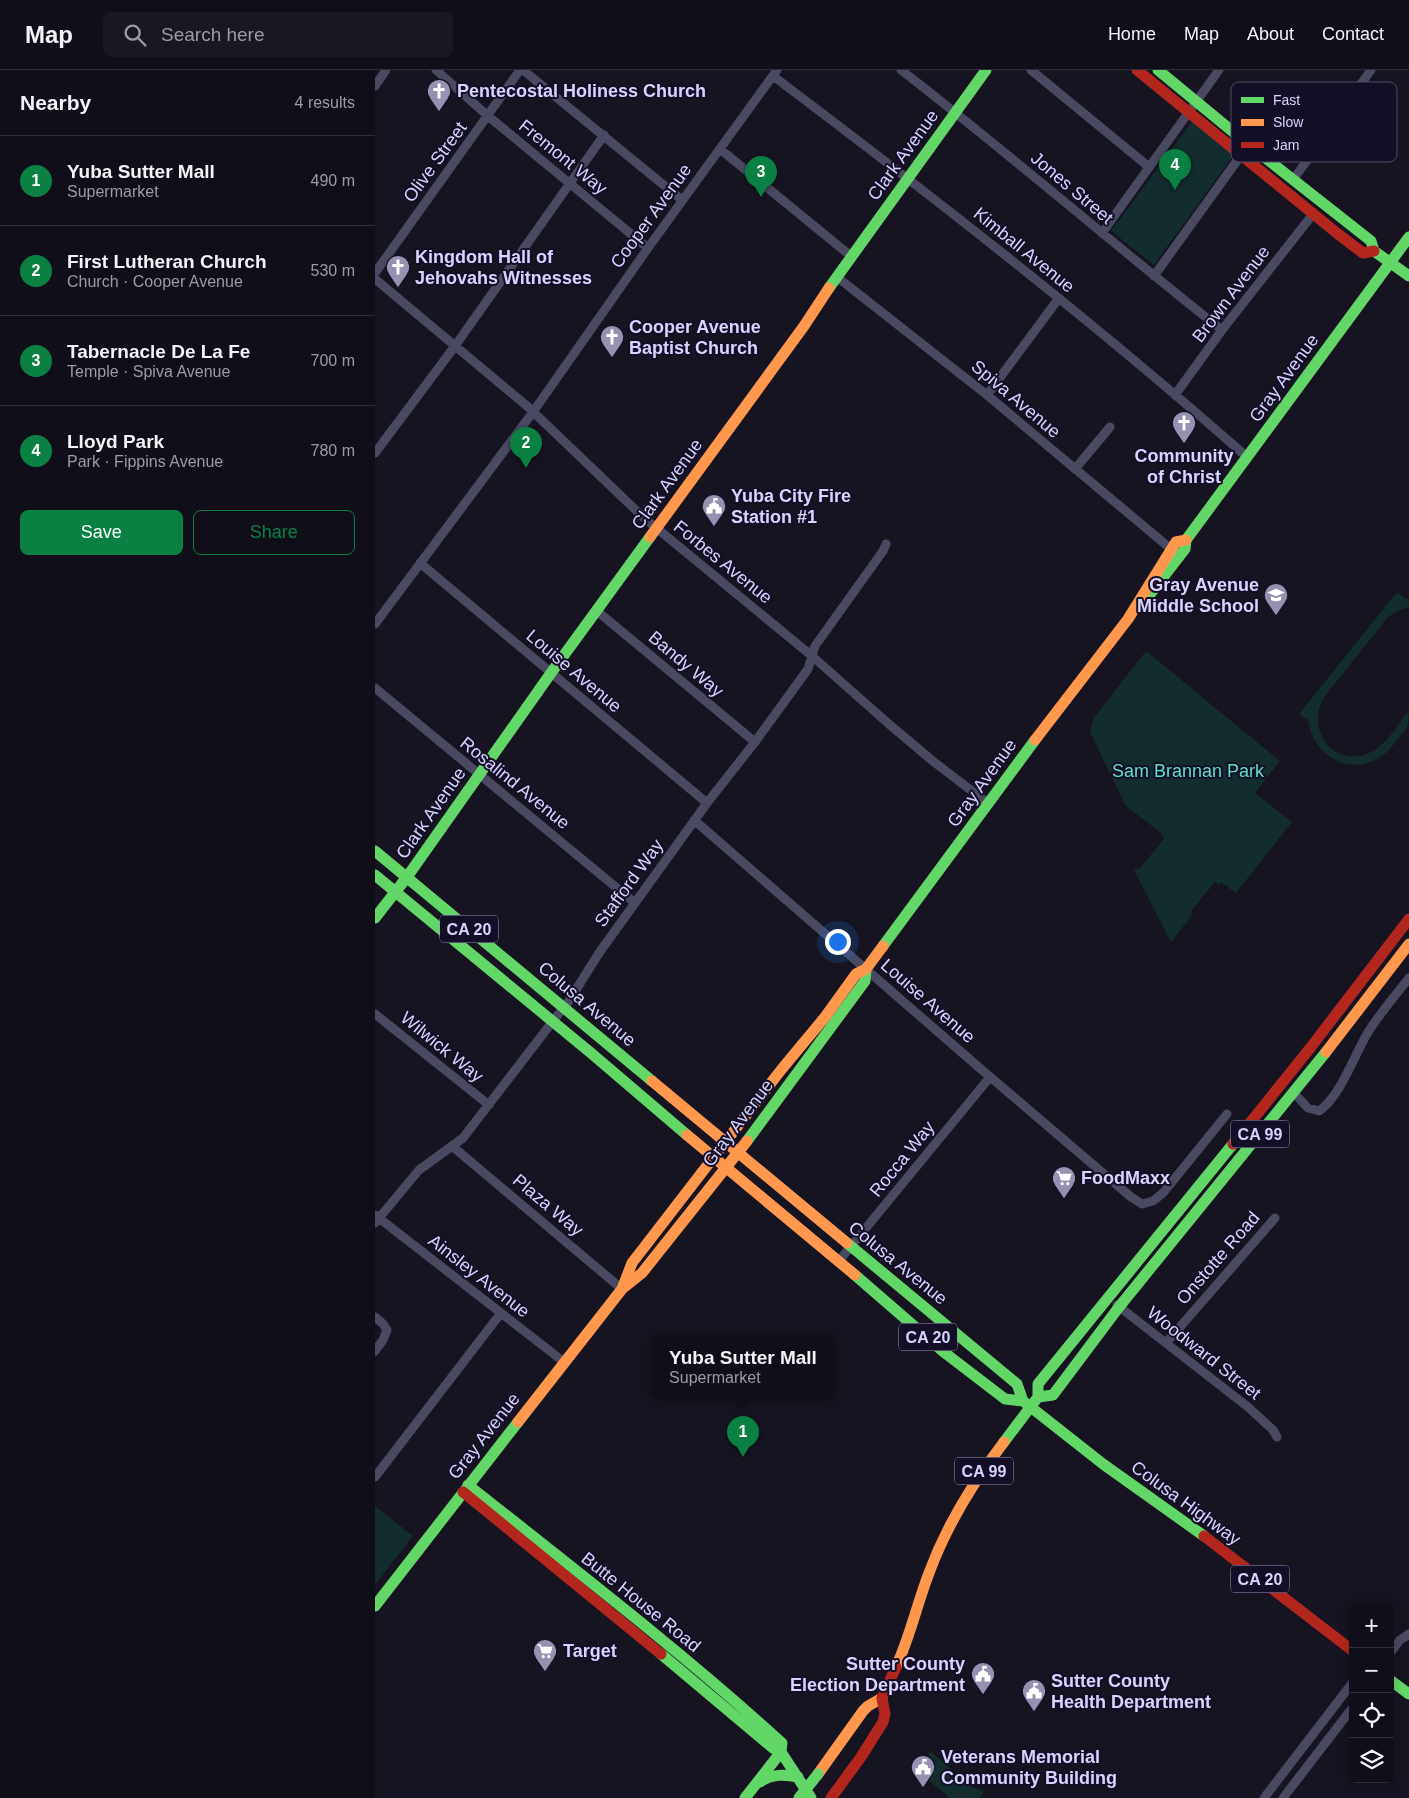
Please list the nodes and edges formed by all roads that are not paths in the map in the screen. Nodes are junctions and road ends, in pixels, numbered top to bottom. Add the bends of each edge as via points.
1 (386, 70) edge
2 (436, 70) edge
3 (522, 70) edge
4 (901, 70) edge
5 (986, 70) edge
6 (1031, 70) edge
7 (1137, 70) edge
8 (1158, 70) edge
9 (1219, 70) edge
10 (1371, 70) edge
11 (775, 73) edge
12 (1362, 82) edge
13 (375, 86) edge
14 (1196, 102) junction
15 (956, 112) junction
16 (1189, 113) junction
17 (488, 116) junction
18 (1231, 130) edge
19 (604, 135) junction
20 (720, 148) junction
21 (1231, 148) edge
22 (1237, 162) edge
23 (1248, 162) edge
24 (1270, 162) edge
25 (1306, 162) edge
26 (1149, 166) junction
27 (909, 179) junction
28 (1293, 180) junction
29 (570, 184) junction
30 (682, 200) junction
31 (1313, 214) junction
32 (1102, 234) junction
33 (1409, 237) edge
34 (648, 248) junction
35 (1374, 251) junction
36 (852, 257) junction
37 (1391, 262) junction
38 (375, 273) edge
39 (1154, 276) junction
40 (1409, 276) edge
41 (837, 277) junction
42 (375, 279) edge
43 (1059, 298) junction
44 (1223, 330) junction
45 (455, 346) junction
46 (987, 395) junction
47 (1175, 395) junction
48 (533, 412) junction
49 (1110, 426) dead end
50 (375, 453) edge
51 (1247, 457) junction
52 (1075, 470) junction
53 (656, 529) junction
54 (1186, 540) junction
55 (886, 544) dead end
56 (1171, 549) junction
57 (420, 563) junction
58 (597, 612) junction
59 (1128, 619) junction
60 (375, 624) edge
61 (811, 656) junction
62 (551, 673) junction
63 (375, 688) edge
64 (755, 742) junction
65 (479, 775) junction
66 (707, 803) junction
67 (989, 804) junction
68 (694, 820) junction
69 (375, 851) edge
70 (375, 875) edge
71 (407, 877) junction
72 (396, 891) junction
73 (635, 903) junction
74 (375, 918) edge
75 (1409, 919) edge
76 (1409, 944) edge
77 (866, 969) junction
78 (1409, 978) edge
79 (563, 1008) junction
80 (375, 1014) edge
81 (553, 1021) junction
82 (990, 1077) junction
83 (1293, 1092) junction
84 (489, 1105) junction
85 (1227, 1114) dead end
86 (726, 1142) junction
87 (452, 1146) junction
88 (739, 1153) junction
89 (714, 1158) junction
90 (726, 1169) junction
91 (1275, 1218) dead end
92 (376, 1219) edge
93 (851, 1246) junction
94 (838, 1262) junction
95 (622, 1289) junction
96 (1107, 1297) junction
97 (1119, 1307) junction
98 (501, 1314) junction
99 (375, 1317) edge
100 (1166, 1343) junction
101 (375, 1351) edge
102 (564, 1362) junction
103 (1031, 1401) junction
104 (1277, 1437) dead end
105 (375, 1477) edge
106 (466, 1489) junction
107 (375, 1606) edge
108 (1409, 1634) edge
109 (1349, 1648) edge
110 (1393, 1648) edge
111 (1394, 1683) edge
112 (1349, 1687) edge
113 (1409, 1694) edge
114 (882, 1698) junction
115 (1349, 1712) edge
116 (781, 1752) junction
117 (799, 1777) junction
118 (754, 1786) junction
119 (832, 1797) edge
120 (745, 1798) edge
121 (799, 1798) edge
122 (811, 1798) edge
123 (1264, 1798) edge
124 (1283, 1798) edge

1 - 13 street
2 - 17 street, Fremont Way
3 - 17 street, Olive Street
3 - 19 street
4 - 15 street, Jones Street
5 - 15 main road, Clark Avenue
6 - 26 street
7 - 16 main road
8 - 14 main road
9 - 14 street
10 - 12 street
11 - 20 street, Cooper Avenue
11 - 27 street, Kimball Avenue
14 - 16 street
14 - 18 main road
15 - 27 main road, Clark Avenue
15 - 32 street, Jones Street
16 - 21 main road
16 - 26 street
17 - 29 street, Fremont Way
17 - 38 street, Olive Street
19 - 29 street
19 - 30 street
20 - 30 street, Cooper Avenue
20 - 36 street
22 - 39 street
23 - 31 main road
24 - 28 main road
25 - 28 street
26 - 32 street
27 - 36 main road, Clark Avenue
27 - 43 street, Kimball Avenue
28 - 35 main road via 1371,241
29 - 34 street, Fremont Way
29 - 45 street
30 - 34 street, Cooper Avenue
31 - 35 main road via 1363,253
31 - 44 street, Brown Avenue
32 - 39 street, Jones Street
33 - 37 main road, Gray Avenue
34 - 48 street, Cooper Avenue
35 - 37 main road
36 - 41 main road, Clark Avenue
37 - 40 main road
37 - 51 main road, Gray Avenue
39 - 44 street, Jones Street
41 - 46 street, Spiva Avenue
41 - 53 main road, Clark Avenue
42 - 45 street, Forbes Avenue
43 - 46 street
43 - 47 street, Kimball Avenue
44 - 47 street, Brown Avenue
45 - 48 street, Forbes Avenue
45 - 50 street
46 - 52 street, Spiva Avenue
47 - 51 street, Kimball Avenue
48 - 53 street, Forbes Avenue
48 - 57 street, Cooper Avenue
49 - 52 street
51 - 54 main road, Gray Avenue
52 - 56 street, Spiva Avenue
53 - 58 main road, Clark Avenue
53 - 61 street, Forbes Avenue
54 - 56 main road, Gray Avenue via 1176,542
54 - 59 main road, Gray Avenue via 1180,556 1133,618
55 - 61 street, Stafford Way
56 - 59 main road, Gray Avenue
57 - 60 street, Cooper Avenue
57 - 62 street, Louise Avenue
58 - 62 main road, Clark Avenue
58 - 64 street, Bandy Way
59 - 67 main road, Gray Avenue
61 - 64 street, Stafford Way via 808,668
61 - 67 street, Forbes Avenue via 890,725
62 - 65 main road, Clark Avenue
62 - 66 street, Louise Avenue
63 - 65 street, Rosalind Avenue
64 - 66 street, Stafford Way
65 - 71 main road, Clark Avenue
65 - 73 street, Rosalind Avenue
66 - 68 street, Stafford Way
67 - 77 main road, Gray Avenue
68 - 73 street, Stafford Way
68 - 77 street, Louise Avenue
69 - 71 main road, Colusa Avenue / CA 20
70 - 72 main road, Colusa Avenue / CA 20
71 - 72 main road, Clark Avenue
71 - 79 main road, Colusa Avenue / CA 20
72 - 74 main road, Clark Avenue
72 - 81 main road, Colusa Avenue / CA 20
73 - 79 street, Stafford Way
75 - 96 main road, CA 99 via 1311,1047
76 - 83 main road, CA 99
77 - 82 street, Louise Avenue
77 - 86 main road, Gray Avenue via 856,974
77 - 88 main road, Gray Avenue via 865,981
78 - 83 street via 1367,1034 1327,1106 1319,1111 1308,1108
79 - 81 street, Stafford Way
79 - 86 main road, Colusa Avenue / CA 20
80 - 84 street, Wilwick Way
81 - 84 street, Stafford Way
81 - 89 main road, Colusa Avenue / CA 20
82 - 85 street, Louise Avenue via 1142,1204 1163,1193
82 - 93 street, Rocca Way
83 - 97 main road, CA 99
84 - 87 street, Stafford Way via 463,1138
86 - 88 main road, Colusa Avenue / CA 20
86 - 89 main road, Gray Avenue
87 - 92 street, Stafford Way via 419,1170
87 - 95 street, Plaza Way
88 - 90 main road, Gray Avenue
88 - 93 main road, Colusa Avenue / CA 20
89 - 90 main road, Colusa Avenue / CA 20
89 - 95 main road, Gray Avenue via 632,1263
90 - 94 main road, Colusa Avenue / CA 20
90 - 95 main road, Gray Avenue via 642,1273
91 - 100 street, Onstotte Road
92 - 98 street, Ainsley Avenue
93 - 94 street, Rocca Way
93 - 103 main road, Colusa Avenue / CA 20 via 1017,1384
94 - 103 main road, Colusa Avenue / CA 20 via 1005,1399
95 - 102 main road, Gray Avenue
96 - 97 street, Woodward Street
96 - 103 main road, CA 99 via 1038,1384
97 - 100 street, Woodward Street
97 - 103 main road, CA 99 via 1053,1395
98 - 102 street, Ainsley Avenue
98 - 105 street
99 - 101 street via 387,1330
100 - 104 street, Woodward Street via 1248,1408
102 - 106 main road, Gray Avenue
103 - 109 main road, Colusa Highway / CA 20 via 1103,1464 1190,1525
103 - 114 main road, CA 99 via 980,1477 944,1539
106 - 107 main road, Gray Avenue
106 - 116 main road, Butte House Road via 627,1612 759,1722 782,1743
108 - 110 street
111 - 113 main road
112 - 123 street
114 - 119 main road, CA 99 via 883,1722
114 - 121 main road, CA 99, bridge via 863,1712
115 - 124 street
116 - 117 main road, Butte House Road
116 - 118 main road
117 - 118 main road via 773,1775
117 - 122 main road, Butte House Road
118 - 120 main road

